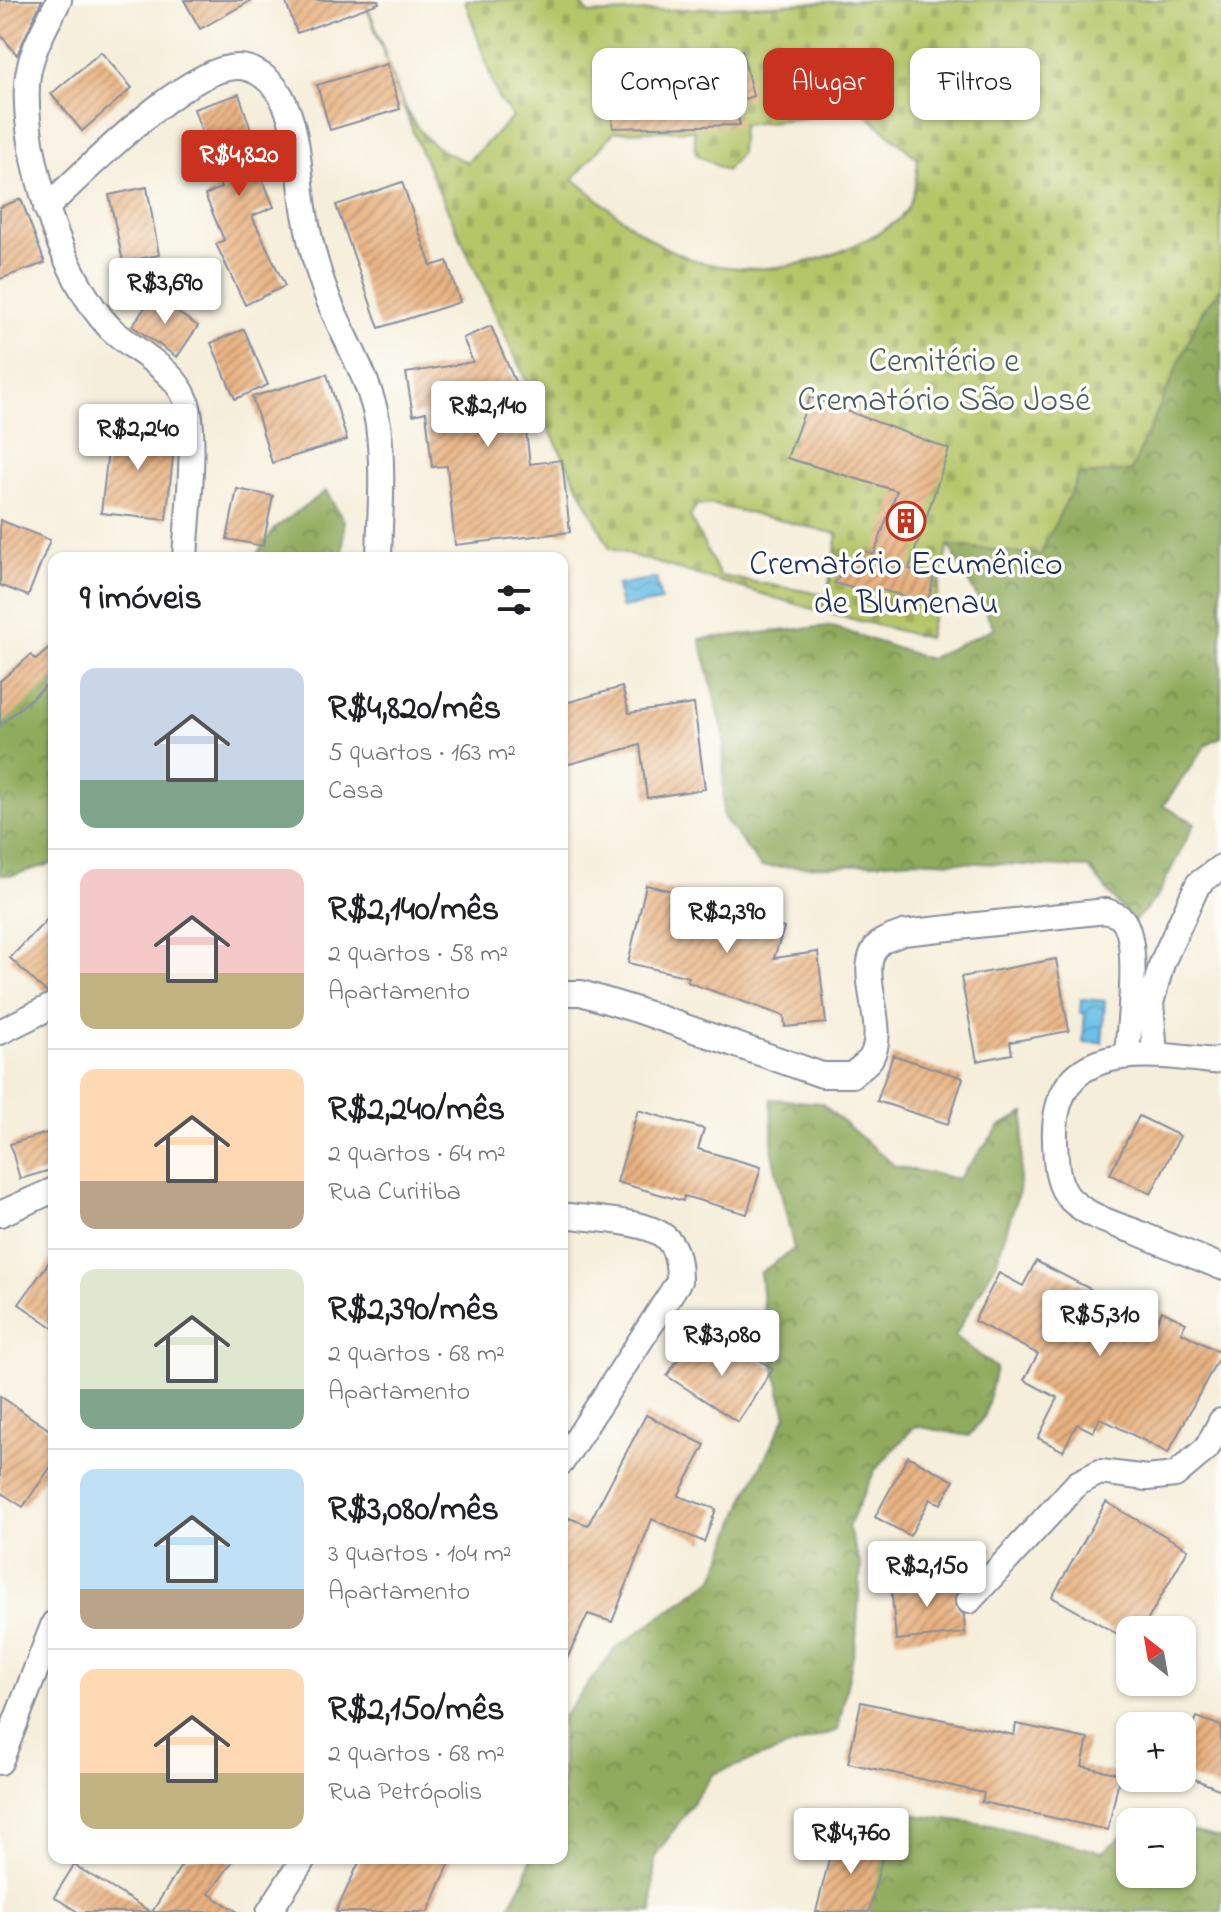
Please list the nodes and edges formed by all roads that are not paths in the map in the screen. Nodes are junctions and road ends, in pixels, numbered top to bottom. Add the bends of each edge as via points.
1 (59, 0) edge
2 (46, 208) junction
3 (185, 552) edge
4 (379, 552) edge
5 (1221, 867) edge
6 (568, 993) edge
7 (48, 1008) edge
8 (0, 1032) edge
9 (1127, 1054) junction
10 (1155, 1054) junction
11 (1221, 1059) edge
12 (48, 1193) edge
13 (0, 1214) edge
14 (568, 1216) edge
15 (1221, 1267) edge
16 (1221, 1421) edge
17 (568, 1453) edge
18 (969, 1601) dead end
19 (48, 1638) edge
20 (0, 1762) edge
21 (300, 1864) edge
22 (269, 1912) edge

1 - 2 street via 34,52 26,83
2 - 3 street via 87,299 111,328 169,376 185,398 192,428
2 - 4 street via 173,96 211,72 240,66 264,75 281,95 294,131 314,258 369,388 378,425
5 - 10 street via 1198,884 1162,963 1151,1003
6 - 9 street via 637,1010 822,1075 852,1075 871,1058 878,1026 868,971 870,955 881,942 903,933 1106,911 1122,918 1129,931 1133,967
7 - 8 street
9 - 10 street
9 - 15 street via 1087,1067 1062,1093 1055,1121 1057,1174 1069,1199 1094,1215
10 - 11 street
12 - 13 street
14 - 17 street via 644,1227 667,1239 679,1262 679,1281
16 - 18 street via 1207,1448 1175,1475 1147,1478 1100,1472 1078,1483
19 - 20 street
21 - 22 street

